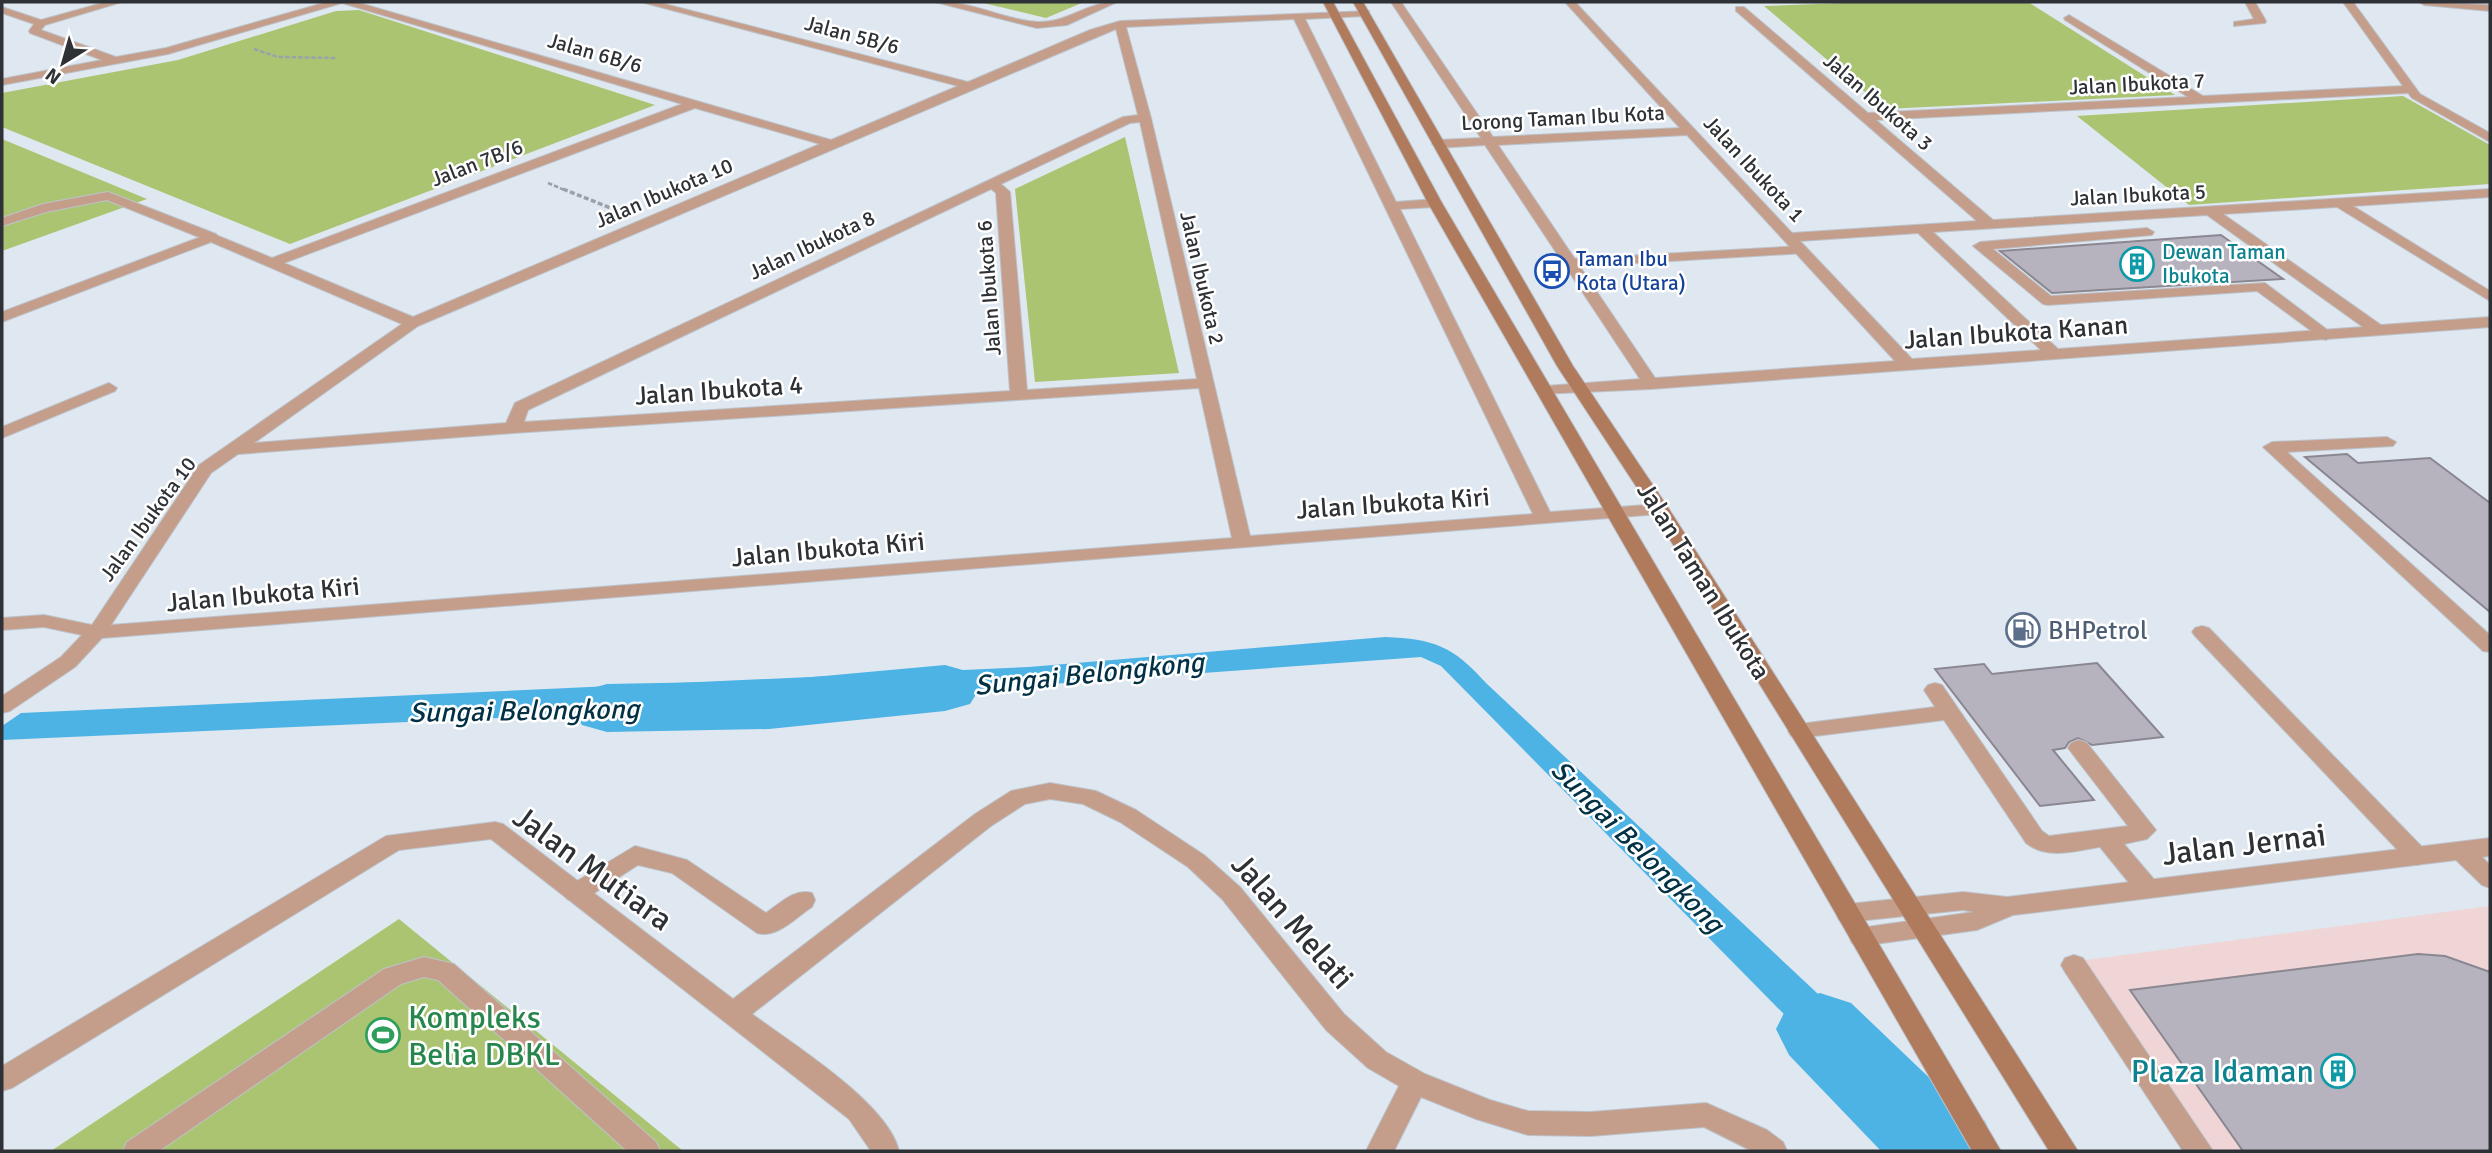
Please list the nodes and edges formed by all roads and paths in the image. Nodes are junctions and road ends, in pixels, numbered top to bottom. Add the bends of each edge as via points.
1 (117, 2) edge
2 (337, 2) edge
3 (346, 2) edge
4 (646, 2) edge
5 (940, 2) edge
6 (1112, 2) edge
7 (1396, 2) edge
8 (1570, 2) edge
9 (2250, 2) edge
10 (2348, 2) edge
11 (2424, 2) edge
12 (1362, 7) edge
13 (1331, 8) edge
14 (2490, 8) edge
15 (1740, 9) dead end
16 (2, 10) edge
17 (1298, 16) junction
18 (2069, 18) dead end
19 (41, 23) junction
20 (1120, 24) junction
21 (2238, 24) dead end
22 (245, 46) dead end
23 (336, 58) dead end
24 (119, 62) junction
25 (2, 82) edge
26 (967, 85) junction
27 (2410, 89) junction
28 (2202, 100) junction
29 (696, 103) junction
30 (1865, 117) junction
31 (1145, 118) junction
32 (1690, 131) junction
33 (2490, 138) edge
34 (1489, 141) junction
35 (832, 144) junction
36 (1438, 144) junction
37 (516, 171) junction
38 (991, 183) junction
39 (2490, 193) edge
40 (1435, 203) junction
41 (2340, 203) junction
42 (1390, 206) junction
43 (2211, 212) junction
44 (2, 222) edge
45 (2037, 222) junction
46 (648, 223) junction
47 (1990, 225) junction
48 (1923, 230) junction
49 (2147, 232) dead end
50 (211, 237) junction
51 (1788, 237) junction
52 (2059, 240) junction
53 (1801, 250) junction
54 (274, 262) junction
55 (1571, 263) junction
56 (2490, 297) edge
57 (2, 317) edge
58 (2490, 322) edge
59 (413, 323) junction
60 (2379, 331) junction
61 (2326, 334) junction
62 (2054, 354) junction
63 (1908, 365) junction
64 (1205, 383) junction
65 (1651, 384) junction
66 (109, 388) dead end
67 (1581, 389) junction
68 (1546, 391) junction
69 (1019, 396) junction
70 (513, 428) junction
71 (2, 433) edge
72 (2386, 442) dead end
73 (236, 449) junction
74 (1660, 509) junction
75 (1615, 512) junction
76 (1544, 518) junction
77 (1242, 541) junction
78 (2, 624) edge
79 (97, 632) junction
80 (2202, 632) dead end
81 (2490, 646) edge
82 (1935, 690) dead end
83 (2, 706) edge
84 (1951, 712) junction
85 (1799, 731) junction
86 (2079, 748) dead end
87 (2106, 838) junction
88 (2490, 847) edge
89 (2462, 850) junction
90 (2417, 856) junction
91 (2490, 879) edge
92 (2148, 889) junction
93 (576, 893) junction
94 (803, 900) dead end
95 (2007, 906) junction
96 (1910, 907) junction
97 (1847, 914) junction
98 (1924, 929) junction
99 (1861, 936) junction
100 (2074, 965) dead end
101 (733, 1014) junction
102 (2, 1080) edge
103 (1415, 1082) junction
104 (2063, 1149) edge
105 (137, 1151) edge
106 (646, 1151) edge
107 (885, 1151) edge
108 (1380, 1151) edge
109 (1773, 1151) edge
110 (1987, 1151) edge
111 (2199, 1151) edge

1 - 19 street
2 - 24 street
3 - 29 street, Jalan 6B/6
4 - 26 street, Jalan 5B/6
5 - 6 street via 1037,25 1063,23
7 - 34 street
8 - 32 street, Jalan Ibukota 1
9 - 21 street via 2261,21
10 - 27 street
11 - 14 street
12 - 13 street, Jalan Ibukota 10
12 - 36 main road, Jalan Taman Ibukota
13 - 17 street, Jalan Ibukota 10
13 - 40 main road, Jalan Taman Ibukota
15 - 30 street, Jalan Ibukota 3
16 - 19 street
17 - 20 street, Jalan Ibukota 10
17 - 42 street
18 - 28 street
19 - 24 street via 34,31
20 - 26 street, Jalan Ibukota 10
20 - 31 street, Jalan Ibukota 2
22 - 23 path via 278,57
24 - 25 street
26 - 35 street, Jalan Ibukota 10
27 - 28 street, Jalan Ibukota 7
27 - 33 street
28 - 30 street, Jalan Ibukota 7
29 - 35 street, Jalan 6B/6
29 - 37 street, Jalan 7B/6
30 - 47 street, Jalan Ibukota 3
31 - 38 street, Jalan Ibukota 8 via 1127,120
31 - 64 street, Jalan Ibukota 2
32 - 34 street, Lorong Taman Ibu Kota
32 - 51 street, Jalan Ibukota 1
34 - 36 street, Lorong Taman Ibu Kota
34 - 55 street
35 - 46 street, Jalan Ibukota 10
36 - 67 main road, Jalan Taman Ibukota
37 - 46 path
37 - 54 street, Jalan 7B/6
38 - 69 street, Jalan Ibukota 6 via 1003,192
38 - 70 street, Jalan Ibukota 8 via 521,407
39 - 41 street, Jalan Ibukota 5
40 - 42 street
40 - 68 main road, Jalan Taman Ibukota
41 - 43 street, Jalan Ibukota 5
41 - 56 street
42 - 76 street
43 - 45 street, Jalan Ibukota 5
43 - 60 street
44 - 50 street via 43,208 108,197
45 - 47 street, Jalan Ibukota 5
45 - 52 street
46 - 59 street, Jalan Ibukota 10
47 - 48 street, Jalan Ibukota 5
48 - 51 street, Jalan Ibukota 5
48 - 62 street
49 - 52 street
50 - 54 street
50 - 57 street
51 - 53 street, Jalan Ibukota 1
52 - 61 street via 1980,246 2048,301 2260,286
53 - 55 street
53 - 63 street, Jalan Ibukota 1
54 - 59 street
55 - 65 street
58 - 60 street, Jalan Ibukota Kanan
59 - 73 street, Jalan Ibukota 10
60 - 61 street, Jalan Ibukota Kanan
61 - 62 street, Jalan Ibukota Kanan
62 - 63 street, Jalan Ibukota Kanan
63 - 65 street, Jalan Ibukota Kanan
64 - 69 street, Jalan Ibukota 4
64 - 77 street, Jalan Ibukota 2
65 - 67 street, Jalan Ibukota Kanan
66 - 71 street
67 - 68 street, Jalan Ibukota Kanan
67 - 74 main road, Jalan Taman Ibukota
68 - 75 main road, Jalan Taman Ibukota
69 - 70 street, Jalan Ibukota 4
70 - 73 street, Jalan Ibukota 4
72 - 81 street via 2272,447
73 - 79 street, Jalan Ibukota 10 via 205,469
74 - 75 street, Jalan Ibukota Kiri
74 - 85 main road, Jalan Taman Ibukota
75 - 76 street, Jalan Ibukota Kiri
75 - 97 main road, Jalan Taman Ibukota
76 - 77 street, Jalan Ibukota Kiri
77 - 79 street, Jalan Ibukota Kiri
78 - 79 street, Jalan Ibukota Kiri via 44,621
79 - 83 street via 68,662
80 - 90 street
82 - 84 street
84 - 85 street
84 - 87 street via 2034,837 2054,845
85 - 96 main road, Jalan Taman Ibukota
86 - 87 street via 2144,830
87 - 92 street
88 - 89 street, Jalan Jernai
89 - 90 street, Jalan Jernai
89 - 91 street
90 - 92 street, Jalan Jernai
92 - 95 street, Jalan Jernai
93 - 94 street via 635,855 679,866 766,926
93 - 101 street, Jalan Mutiara
93 - 102 street, Jalan Mutiara via 495,830 394,842
95 - 96 street, Jalan Jernai via 1963,901
95 - 98 street, Jalan Jernai via 1977,921
96 - 97 street, Jalan Jernai
96 - 98 main road, Jalan Taman Ibukota
97 - 99 main road, Jalan Taman Ibukota
98 - 99 street, Jalan Jernai
98 - 104 main road, Jalan Taman Ibukota
99 - 110 main road, Jalan Taman Ibukota
100 - 111 street
101 - 103 street, Jalan Melati via 983,820 1019,797 1050,791 1088,797 1128,816 1196,861 1231,893 1335,1022 1377,1060
101 - 107 street, Jalan Mutiara via 859,1111
103 - 108 street
103 - 109 street, Jalan Melati via 1528,1123 1591,1124 1706,1115
105 - 106 street via 393,976 424,967 445,971

